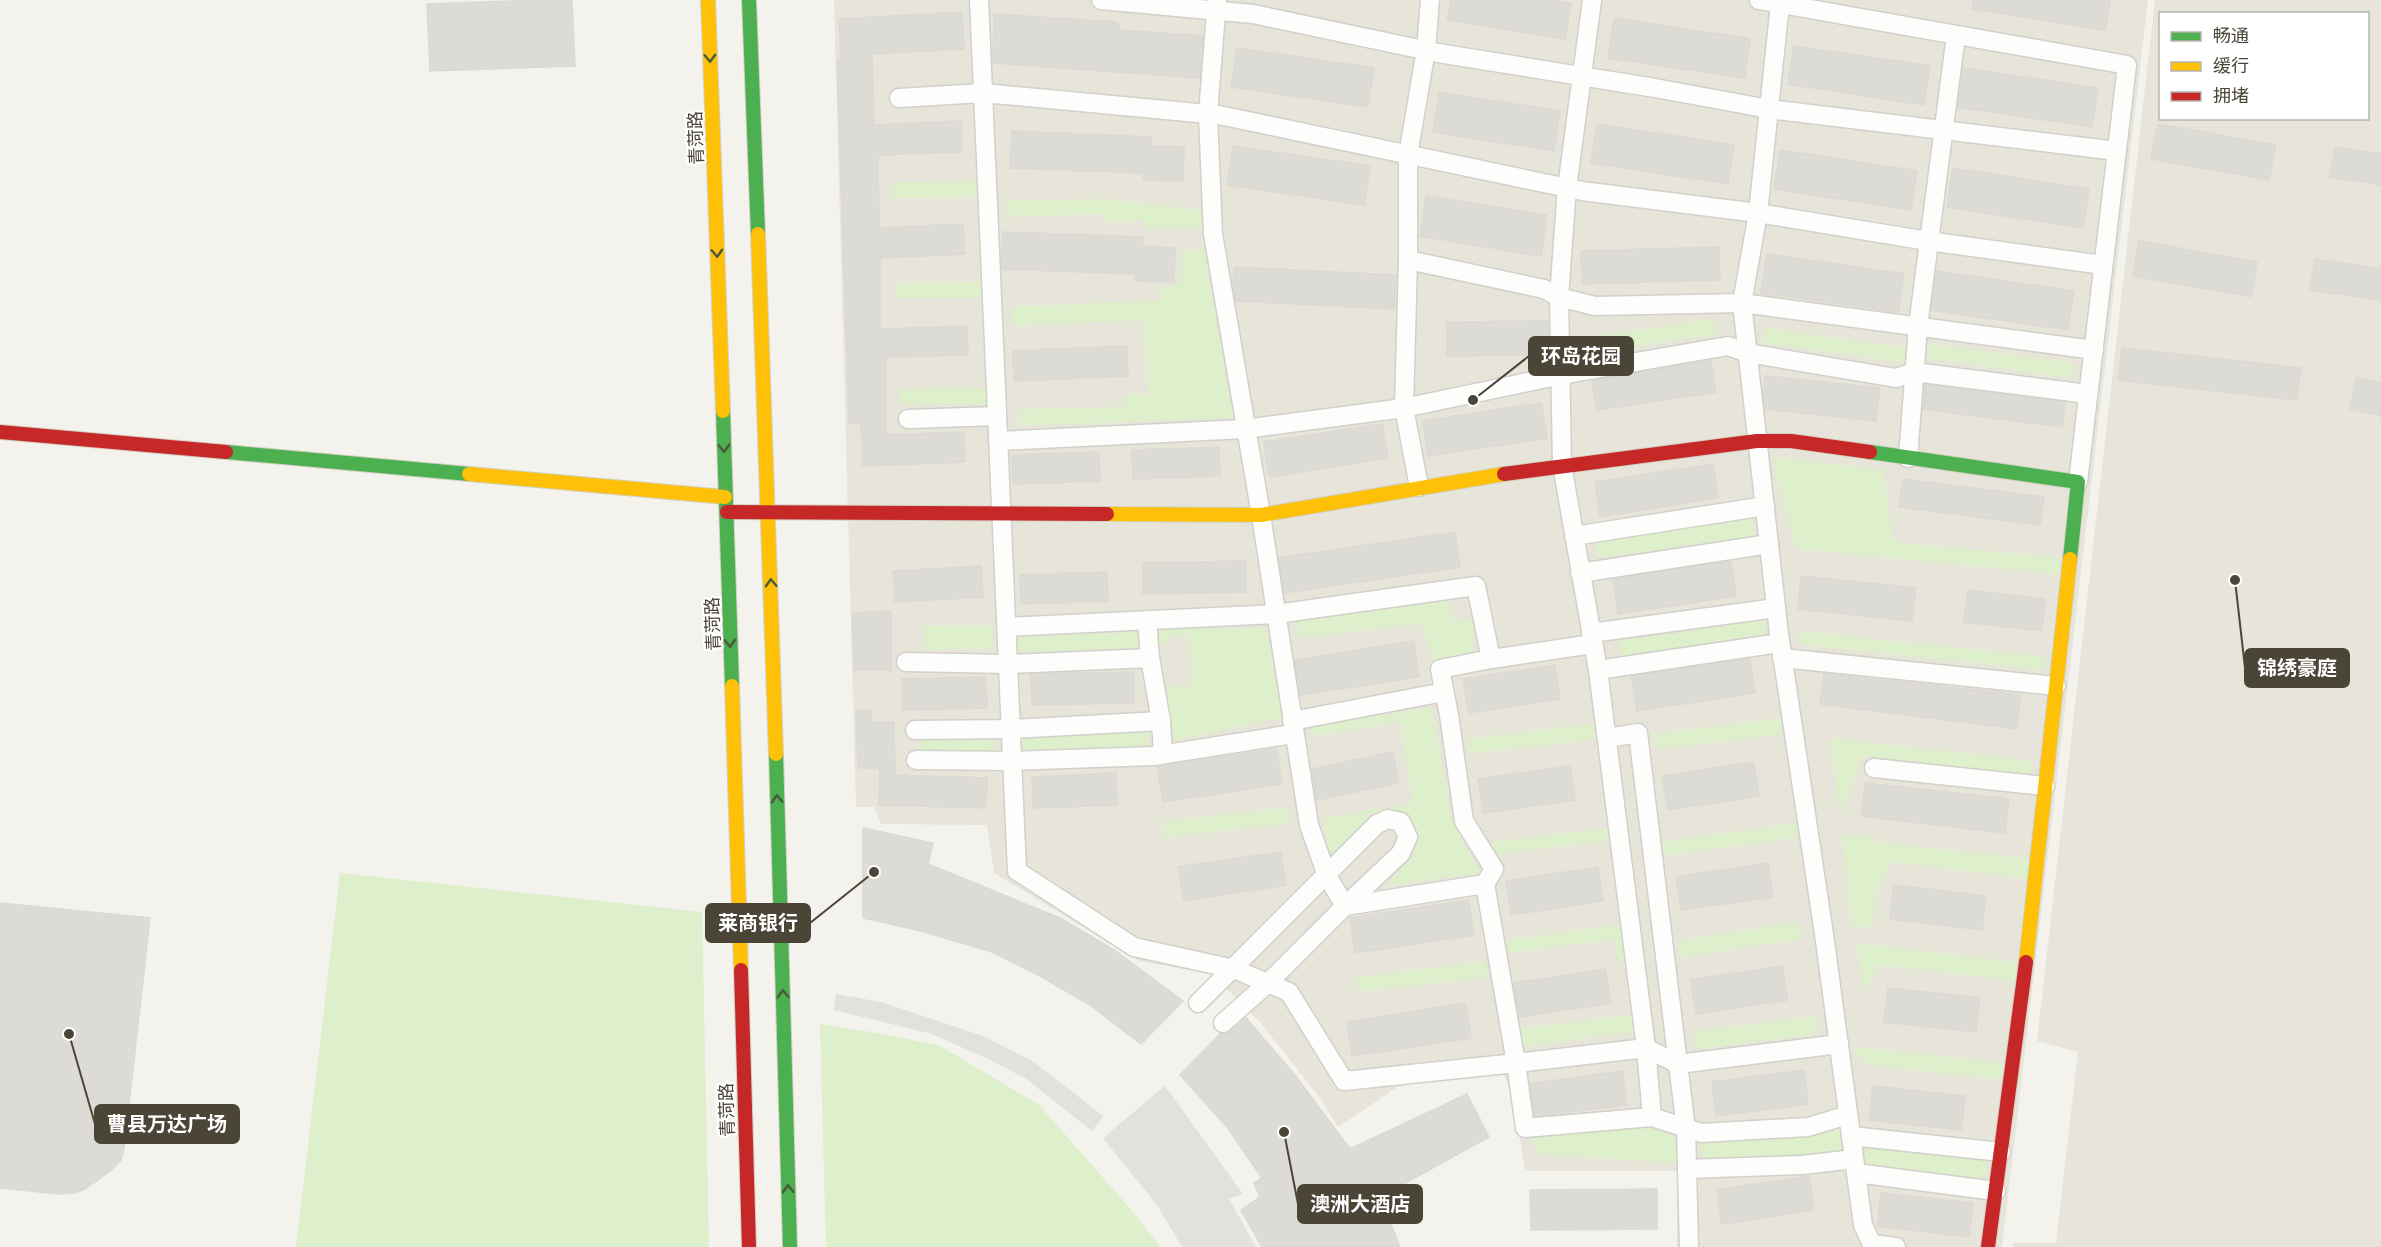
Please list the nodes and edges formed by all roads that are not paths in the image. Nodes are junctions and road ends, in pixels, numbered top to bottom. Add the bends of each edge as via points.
1 (708, 0) edge
2 (749, 0) edge
3 (979, 0) edge
4 (1101, 0) edge
5 (1430, 0) edge
6 (1592, 0) edge
7 (1759, 0) edge
8 (1780, 4) junction
9 (1216, 5) edge
10 (1956, 35) junction
11 (1426, 51) junction
12 (1583, 76) junction
13 (983, 93) junction
14 (899, 98) dead end
15 (1768, 109) junction
16 (1208, 114) junction
17 (1943, 129) junction
18 (2117, 151) junction
19 (1408, 155) junction
20 (1567, 188) junction
21 (1758, 213) junction
22 (1928, 241) junction
23 (1408, 260) junction
24 (2103, 265) junction
25 (1559, 297) junction
26 (1742, 303) junction
27 (1917, 326) junction
28 (2094, 350) junction
29 (1748, 354) junction
30 (1914, 372) junction
31 (1561, 375) junction
32 (2088, 394) junction
33 (1404, 408) junction
34 (997, 416) junction
35 (908, 419) dead end
36 (1245, 429) junction
37 (0, 432) edge
38 (998, 441) junction
39 (1757, 441) junction
40 (1908, 458) junction
41 (1562, 465) junction
42 (2078, 482) junction
43 (1419, 487) junction
44 (725, 497) junction
45 (1765, 506) junction
46 (727, 512) junction
47 (769, 512) junction
48 (1001, 513) junction
49 (1261, 514) junction
50 (1574, 536) junction
51 (1769, 544) junction
52 (1580, 573) junction
53 (1776, 608) junction
54 (1276, 614) junction
55 (1147, 620) junction
56 (1006, 627) junction
57 (1592, 639) junction
58 (1781, 650) junction
59 (1150, 658) junction
60 (1491, 658) junction
61 (906, 662) dead end
62 (1008, 664) junction
63 (1598, 670) junction
64 (2056, 686) junction
65 (1444, 692) junction
66 (1161, 721) junction
67 (1293, 728) junction
68 (1011, 729) junction
69 (915, 730) dead end
70 (1607, 738) junction
71 (1163, 754) junction
72 (916, 760) dead end
73 (1012, 761) junction
74 (1874, 768) dead end
75 (2045, 786) junction
76 (1327, 876) junction
77 (1485, 884) junction
78 (1345, 906) junction
79 (1233, 969) junction
80 (1268, 983) junction
81 (1198, 1003) dead end
82 (1223, 1023) dead end
83 (1839, 1044) junction
84 (1646, 1048) junction
85 (1516, 1064) junction
86 (1678, 1065) junction
87 (1848, 1115) junction
88 (1652, 1117) junction
89 (1686, 1129) junction
90 (1851, 1136) junction
91 (2001, 1152) junction
92 (1855, 1166) junction
93 (1687, 1170) junction
94 (1996, 1191) junction
95 (748, 1247) edge
96 (790, 1247) edge
97 (1689, 1247) edge
98 (1896, 1247) edge
99 (1988, 1247) edge

1 -> 44 street, 青菏路
2 - 47 street
3 - 13 street
4 - 9 street
5 - 11 street
6 - 12 street
7 - 8 street
8 - 10 street
8 - 15 street
9 - 11 street
9 - 16 street
10 - 17 street
10 - 18 street via 2127,65
11 - 12 street
11 - 19 street
12 - 15 street
12 - 20 street
13 - 14 street
13 - 16 street
13 - 34 street
15 - 17 street
15 - 21 street
16 - 19 street
16 - 36 street via 1213,234
17 - 18 street
17 - 22 street
18 - 24 street
19 - 20 street
19 - 23 street
20 - 21 street
20 - 25 street
21 - 22 street
21 - 26 street
22 - 24 street
22 - 27 street
23 - 25 street via 1544,289
23 - 33 street
24 - 28 street
25 - 26 street via 1595,306
25 - 31 street
26 - 27 street
26 - 29 street
27 - 28 street
27 - 30 street
28 - 32 street
29 - 30 street via 1896,378
29 - 31 street via 1728,346
29 - 39 street
30 - 32 street
30 - 40 street
31 - 33 street
31 - 41 street
32 - 42 street
33 - 36 street
33 - 43 street
34 - 35 street
34 - 38 street
36 - 38 street
36 - 49 street
37 - 44 street
38 - 48 street
39 - 40 street via 1791,441
39 - 41 street
39 - 45 street
40 - 42 street
41 - 43 street
41 - 50 street
42 - 64 street
43 - 49 street
44 - 46 street, 青菏路
45 - 50 street
45 - 51 street
46 - 47 street
46 -> 95 street, 青菏路
47 - 48 street
96 -> 47 street
48 - 49 street
48 - 56 street
49 - 54 street
50 - 52 street
51 - 52 street
51 - 53 street
52 - 57 street
53 - 57 street
53 - 58 street
54 - 55 street
54 - 60 street via 1476,586
54 - 67 street
55 - 56 street
55 - 59 street
56 - 62 street
57 - 60 street
57 - 63 street
58 - 63 street
58 - 64 street
58 - 83 street
59 - 62 street
59 - 66 street
60 - 65 street via 1440,669
61 - 62 street
62 - 68 street
63 - 70 street
64 - 75 street
65 - 67 street
65 - 77 street via 1464,821 1494,869
66 - 68 street
66 - 71 street
67 - 71 street
67 - 76 street via 1309,825
68 - 69 street
68 - 73 street
70 - 84 street
70 - 86 street via 1638,733
71 - 73 street
72 - 73 street
73 - 79 street via 1017,871 1134,947
74 - 75 street
75 - 91 street
76 - 78 street
76 - 78 street via 1377,824 1388,819 1401,822 1408,837 1401,853
76 - 79 street
77 - 78 street
77 - 85 street
78 - 80 street
79 - 80 street
79 - 81 street
80 - 82 street
80 - 85 street via 1289,992 1344,1081
83 - 86 street
83 - 87 street
84 - 85 street
84 - 86 street
84 - 88 street
85 - 88 street via 1525,1128
86 - 89 street
87 - 89 street via 1808,1127 1701,1133
87 - 90 street
88 - 89 street
89 - 93 street
90 - 91 street
90 - 92 street
91 - 94 street
92 - 93 street
92 - 94 street
92 - 98 street via 1863,1225 1872,1244
93 - 97 street
94 - 99 street

